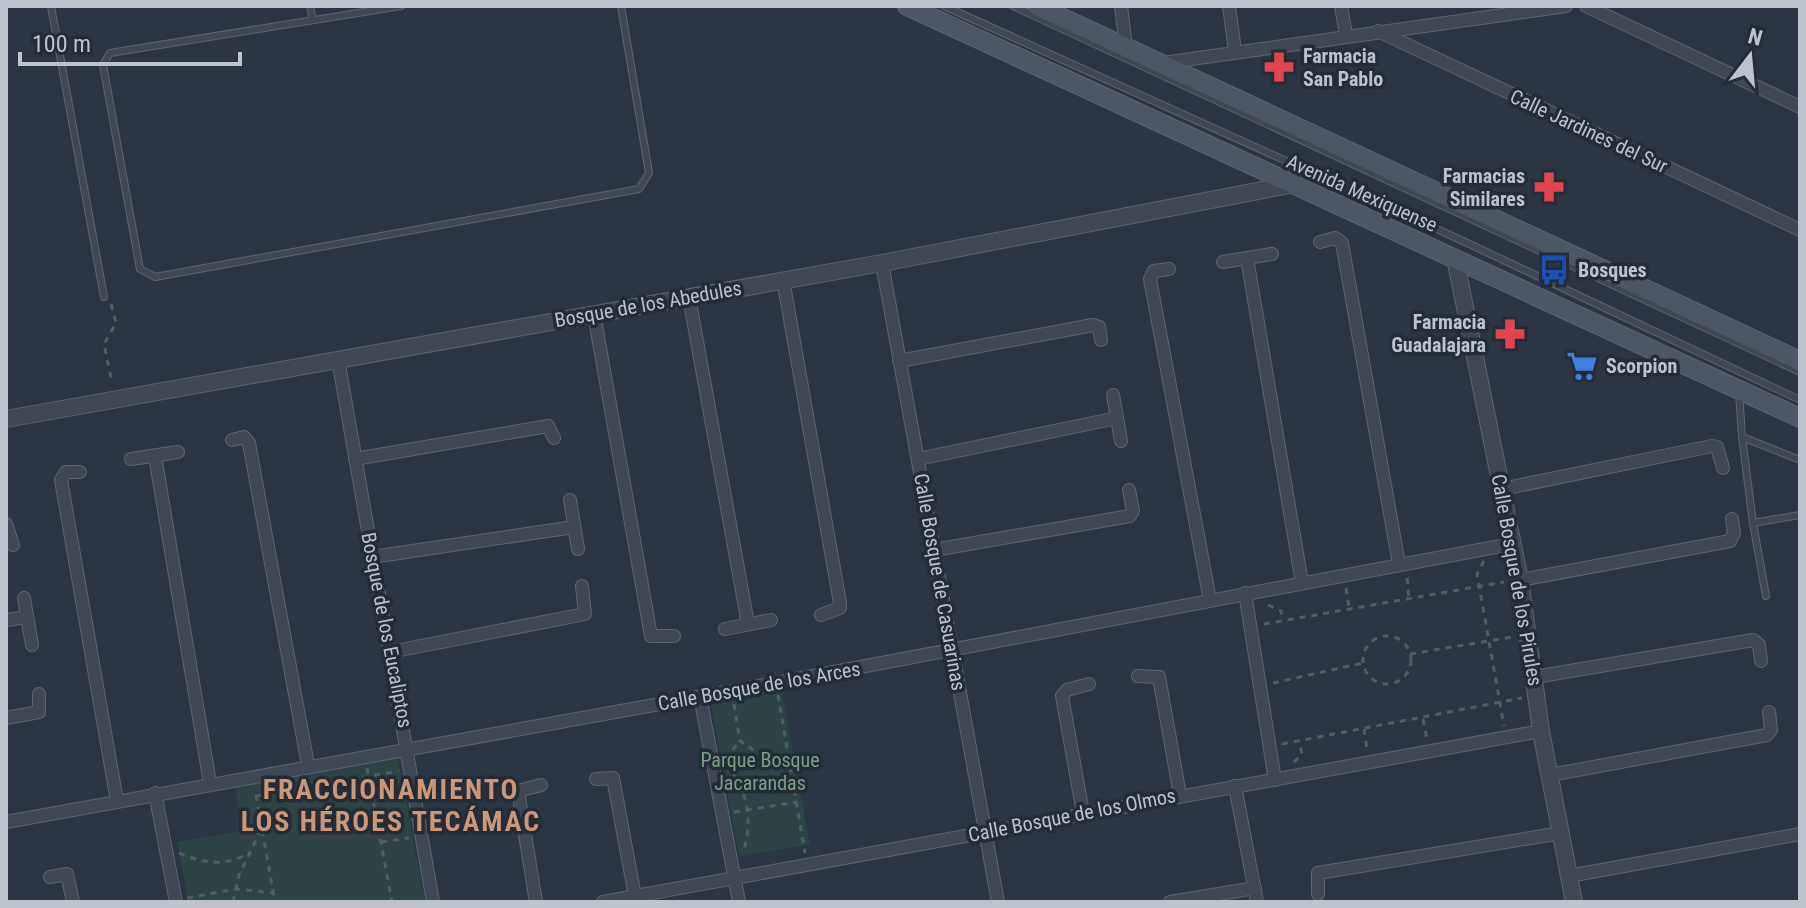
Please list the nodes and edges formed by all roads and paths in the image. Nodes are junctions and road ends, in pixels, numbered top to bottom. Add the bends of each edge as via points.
1 (51, 6) edge
2 (310, 6) edge
3 (401, 6) edge
4 (621, 6) edge
5 (907, 6) edge
6 (944, 6) edge
7 (1013, 6) edge
8 (1037, 6) edge
9 (1121, 6) edge
10 (1229, 6) edge
11 (1341, 6) edge
12 (1566, 6) edge
13 (1586, 6) edge
14 (313, 20) junction
15 (1378, 31) junction
16 (1346, 35) junction
17 (1126, 47) junction
18 (1235, 51) junction
19 (1160, 63) junction
20 (1800, 107) edge
21 (1289, 185) junction
22 (1800, 230) edge
23 (1320, 242) dead end
24 (1272, 254) dead end
25 (1247, 258) junction
26 (1455, 258) junction
27 (1223, 262) dead end
28 (882, 263) junction
29 (1169, 269) dead end
30 (783, 279) junction
31 (104, 297) joint
32 (689, 297) junction
33 (594, 314) junction
34 (1101, 340) dead end
35 (338, 359) junction
36 (899, 361) junction
37 (1800, 361) edge
38 (1800, 372) edge
39 (1738, 389) junction
40 (1113, 395) dead end
41 (115, 399) junction
42 (1800, 400) edge
43 (1117, 418) junction
44 (1800, 418) edge
45 (6, 419) edge
46 (1742, 437) junction
47 (554, 438) dead end
48 (232, 440) dead end
49 (1121, 441) dead end
50 (178, 452) dead end
51 (155, 456) junction
52 (131, 459) dead end
53 (355, 459) junction
54 (918, 459) junction
55 (1800, 460) edge
56 (1723, 468) dead end
57 (80, 472) dead end
58 (1502, 489) junction
59 (1129, 490) dead end
60 (570, 500) dead end
61 (1800, 515) edge
62 (1732, 519) dead end
63 (1753, 523) junction
64 (6, 524) edge
65 (574, 527) junction
66 (1511, 544) junction
67 (13, 545) dead end
68 (1491, 547) junction
69 (578, 549) dead end
70 (934, 550) junction
71 (372, 557) junction
72 (1402, 564) junction
73 (1344, 575) junction
74 (1520, 580) junction
75 (1302, 583) junction
76 (1479, 585) junction
77 (582, 586) dead end
78 (1245, 593) junction
79 (1766, 596) dead end
80 (24, 598) dead end
81 (1409, 598) junction
82 (1210, 600) junction
83 (1349, 608) junction
84 (821, 615) dead end
85 (27, 617) junction
86 (6, 620) edge
87 (771, 620) dead end
88 (748, 624) junction
89 (1252, 626) junction
90 (725, 629) dead end
91 (1527, 634) junction
92 (674, 636) dead end
93 (1489, 641) junction
94 (32, 645) dead end
95 (952, 650) junction
96 (390, 652) junction
97 (1410, 654) junction
98 (1761, 661) dead end
99 (1363, 663) junction
100 (1138, 676) dead end
101 (1535, 677) junction
102 (776, 683) junction
103 (1089, 684) dead end
104 (1260, 686) junction
105 (732, 690) junction
106 (39, 694) dead end
107 (1536, 695) junction
108 (700, 696) junction
109 (1500, 701) junction
110 (1769, 712) dead end
111 (6, 718) edge
112 (1423, 719) junction
113 (1364, 729) junction
114 (1541, 731) junction
115 (1506, 738) junction
116 (740, 741) junction
117 (1271, 746) junction
118 (409, 749) junction
119 (1429, 751) junction
120 (365, 756) junction
121 (1369, 762) junction
122 (308, 765) junction
123 (409, 769) junction
124 (791, 770) junction
125 (252, 775) junction
126 (1550, 775) junction
127 (369, 776) junction
128 (596, 779) dead end
129 (1275, 780) junction
130 (210, 783) junction
131 (541, 785) dead end
132 (1235, 786) junction
133 (155, 793) junction
134 (1180, 795) junction
135 (256, 796) junction
136 (117, 801) junction
137 (797, 802) junction
138 (747, 810) junction
139 (1083, 813) junction
140 (723, 814) junction
141 (6, 822) edge
142 (262, 828) junction
143 (985, 832) junction
144 (1561, 833) junction
145 (1800, 834) edge
146 (422, 836) junction
147 (381, 842) junction
148 (166, 848) junction
149 (251, 852) junction
150 (807, 865) junction
151 (1569, 876) junction
152 (50, 877) dead end
153 (735, 879) junction
154 (1255, 888) junction
155 (236, 889) junction
156 (274, 893) junction
157 (1318, 894) dead end
158 (635, 896) junction
159 (176, 901) edge
160 (73, 902) edge
161 (233, 902) edge
162 (275, 902) edge
163 (392, 902) edge
164 (433, 902) edge
165 (536, 902) edge
166 (603, 902) edge
167 (739, 902) edge
168 (998, 902) edge
169 (1170, 902) edge
170 (1257, 902) edge
171 (1574, 902) edge

1 - 31 lane
2 - 14 lane
3 - 14 lane
4 - 14 lane via 649,173 639,189 146,275 140,269 105,58 110,53
5 - 21 main road, Avenida Mexiquense
6 - 42 lane
7 - 38 lane
8 - 17 main road, Avenida Mexiquense
9 - 17 street
10 - 18 street
11 - 16 street
12 - 15 street
13 - 20 street
15 - 16 street
15 - 22 street, Calle Jardines del Sur
16 - 18 street
17 - 19 main road, Avenida Mexiquense
18 - 19 street
19 - 37 main road, Avenida Mexiquense
21 - 26 main road, Avenida Mexiquense
21 - 28 street, Bosque de los Abedules
23 - 72 street via 1335,238 1342,243
24 - 25 street
25 - 27 street
25 - 75 street
26 - 39 main road, Avenida Mexiquense
26 - 58 street, Calle Bosque de los Pirules
28 - 30 street, Bosque de los Abedules
28 - 36 street, Calle Bosque de Casuarinas
29 - 82 street via 1154,271 1150,279
30 - 32 street, Bosque de los Abedules
30 - 84 street via 840,603 834,612
31 - 41 path via 116,323 104,344
32 - 33 street, Bosque de los Abedules
32 - 88 street
33 - 35 street, Bosque de los Abedules
33 - 92 street via 651,636
34 - 36 street via 1099,327 1093,325
35 - 41 street, Bosque de los Abedules
35 - 53 street, Bosque de los Eucaliptos
36 - 54 street, Calle Bosque de Casuarinas
39 - 44 main road, Avenida Mexiquense
39 - 46 lane
40 - 43 street
41 - 45 street, Bosque de los Abedules
43 - 49 street
43 - 54 street
46 - 55 lane
46 - 63 lane
47 - 53 street via 548,426
48 - 122 street via 244,437 249,443
50 - 51 street
51 - 52 street
51 - 130 street
53 - 71 street, Bosque de los Eucaliptos
54 - 70 street, Calle Bosque de Casuarinas
56 - 58 street via 1717,447 1712,446
57 - 136 street via 66,472 61,480
58 - 66 street, Calle Bosque de los Pirules
59 - 70 street via 1130,516
60 - 65 street
61 - 63 lane
62 - 74 street via 1730,541
63 - 79 lane
64 - 67 street
65 - 69 street
65 - 71 street
66 - 68 street, Calle Bosque de los Arces
66 - 74 street, Calle Bosque de los Pirules
68 - 72 street, Calle Bosque de los Arces
68 - 76 path via 1477,574
70 - 95 street, Calle Bosque de Casuarinas
71 - 96 street, Bosque de los Eucaliptos
72 - 73 street, Calle Bosque de los Arces
72 - 81 path
73 - 75 street, Calle Bosque de los Arces
73 - 83 path
74 - 76 path
74 - 91 street, Calle Bosque de los Pirules
75 - 78 street, Calle Bosque de los Arces
76 - 81 path
76 - 93 path
77 - 96 street via 585,614
78 - 82 street, Calle Bosque de los Arces
78 - 89 street
80 - 85 street
81 - 83 path
82 - 95 street, Calle Bosque de los Arces
83 - 89 path
85 - 86 street
85 - 94 street
87 - 88 street
88 - 90 street
89 - 104 street
91 - 93 path
91 - 101 street, Calle Bosque de los Pirules
93 - 97 path
93 - 109 path
95 - 102 street, Calle Bosque de los Arces
95 - 143 street, Calle Bosque de Casuarinas
96 - 118 street, Bosque de los Eucaliptos
97 - 99 path via 1398,639 1383,636 1368,644
97 - 99 path via 1408,672 1389,684 1374,681
98 - 101 street via 1753,640
99 - 104 path
100 - 134 street via 1159,677
101 - 107 street, Calle Bosque de los Pirules
102 - 105 street, Calle Bosque de los Arces
102 - 124 path
103 - 139 street via 1062,696
104 - 117 street
105 - 108 street, Calle Bosque de los Arces
105 - 116 path
106 - 111 street via 39,712
107 - 109 path
107 - 114 street, Calle Bosque de los Pirules
108 - 118 street, Calle Bosque de los Arces
108 - 140 street
109 - 112 path
109 - 115 path
110 - 126 street via 1767,735
112 - 113 path
112 - 119 path
113 - 117 path
113 - 121 path
114 - 115 street, Calle Bosque de los Olmos
114 - 126 street, Calle Bosque de los Pirules
115 - 119 street, Calle Bosque de los Olmos
116 - 124 path
116 - 138 path via 724,760 744,786
117 - 129 street
118 - 120 street, Calle Bosque de los Arces
118 - 123 street, Bosque de los Eucaliptos
119 - 121 street, Calle Bosque de los Olmos
120 - 122 street, Calle Bosque de los Arces
120 - 127 path
121 - 129 street, Calle Bosque de los Olmos
122 - 125 street, Calle Bosque de los Arces
123 - 127 path
123 - 146 street, Bosque de los Eucaliptos
124 - 137 path
125 - 130 street, Calle Bosque de los Arces
125 - 135 path
126 - 144 street, Calle Bosque de los Pirules
127 - 135 path
127 - 147 path
128 - 158 street via 613,778
129 - 132 street, Calle Bosque de los Olmos
130 - 133 street, Calle Bosque de los Arces
131 - 165 street via 518,791
132 - 134 street, Calle Bosque de los Olmos
132 - 154 street
133 - 136 street, Calle Bosque de los Arces
133 - 148 street
134 - 139 street, Calle Bosque de los Olmos
135 - 142 path
136 - 141 street, Calle Bosque de los Arces
137 - 138 path
137 - 150 path
138 - 140 path
138 - 153 path via 746,845
139 - 143 street, Calle Bosque de los Olmos
140 - 153 street
142 - 149 path
142 - 156 path
143 - 150 street, Calle Bosque de los Olmos
143 - 168 street, Calle Bosque de Casuarinas
144 - 151 street, Calle Bosque de los Pirules
144 - 157 street via 1318,873
145 - 151 street
146 - 147 path
146 - 164 street, Bosque de los Eucaliptos
147 - 163 path
148 - 149 path via 218,863 234,862
148 - 159 street
149 - 155 path
150 - 153 street, Calle Bosque de los Olmos
151 - 171 street, Calle Bosque de los Pirules
152 - 160 street via 67,874
153 - 158 street, Calle Bosque de los Olmos
153 - 167 street
154 - 169 street
154 - 170 street
155 - 156 path
155 - 159 path
155 - 161 path
156 - 162 path
158 - 166 street, Calle Bosque de los Olmos

